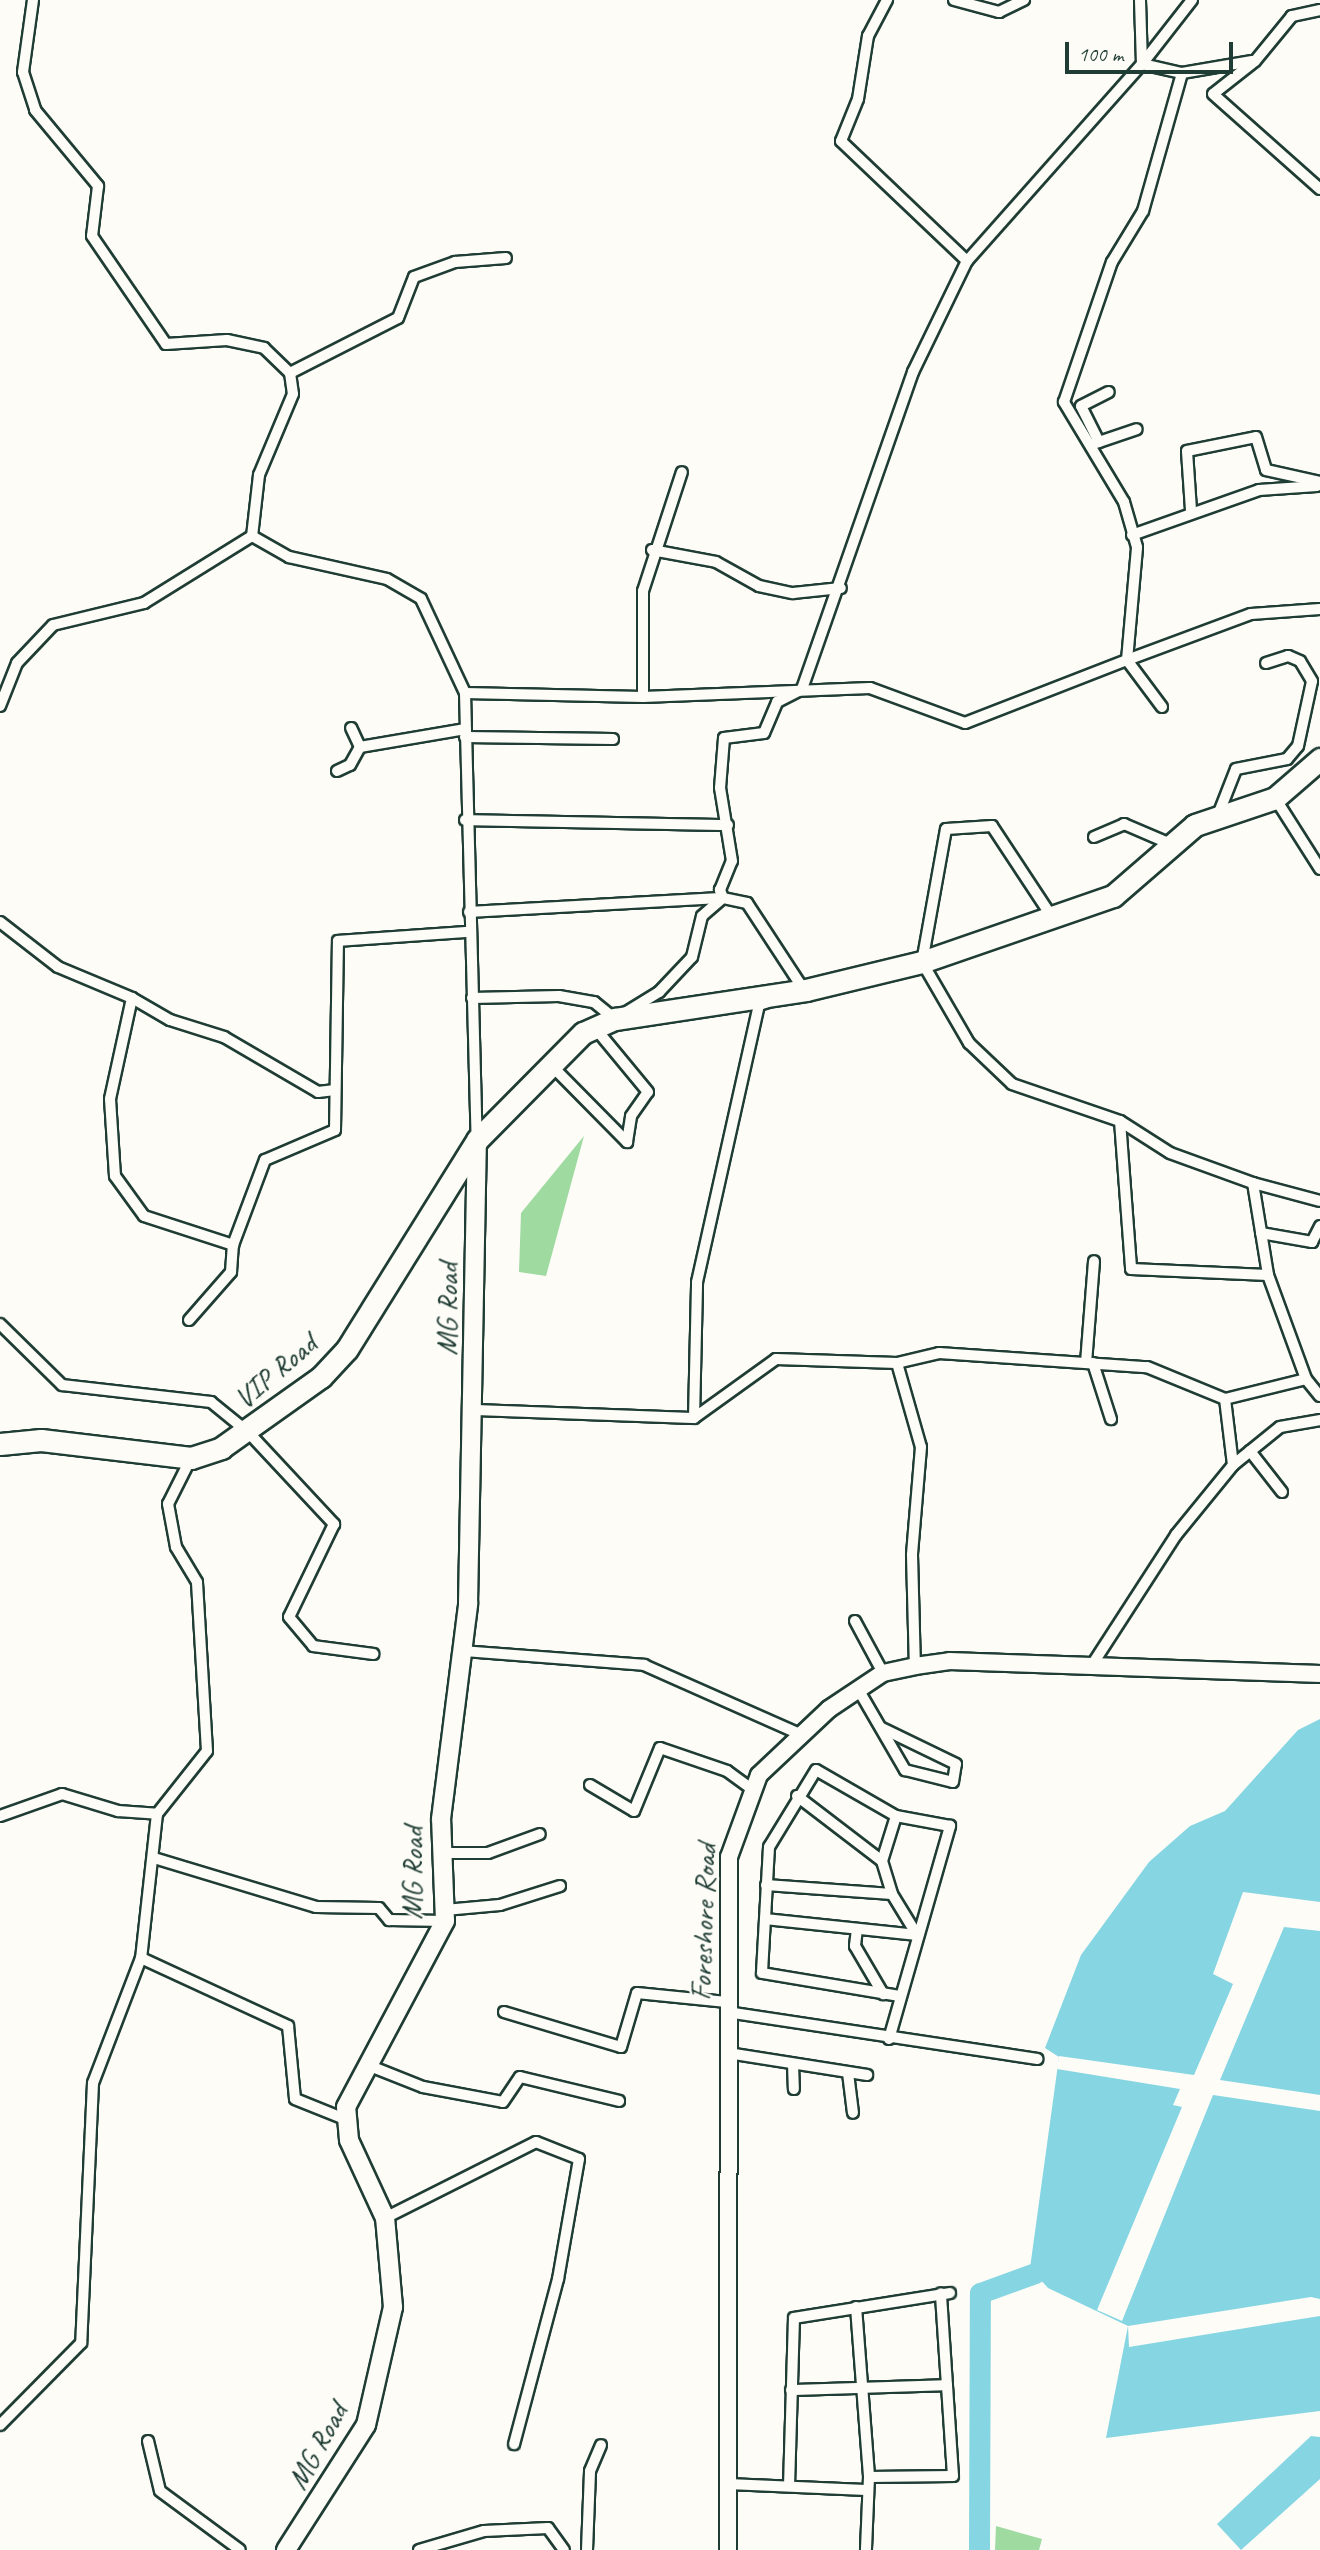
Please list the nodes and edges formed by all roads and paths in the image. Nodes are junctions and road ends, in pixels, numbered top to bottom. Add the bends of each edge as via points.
1 (33, 0) edge
2 (887, 0) edge
3 (954, 0) edge
4 (1005, 0) edge
5 (1024, 0) edge
6 (1140, 0) edge
7 (1192, 0) edge
8 (1320, 10) edge
9 (999, 12) junction
10 (1255, 61) junction
11 (1142, 64) junction
12 (1182, 73) junction
13 (1320, 189) edge
14 (506, 258) dead end
15 (967, 261) junction
16 (290, 373) junction
17 (1109, 392) dead end
18 (1137, 429) dead end
19 (1094, 443) junction
20 (682, 472) dead end
21 (1320, 484) edge
22 (1191, 510) junction
23 (1132, 535) junction
24 (252, 536) junction
25 (652, 550) junction
26 (841, 588) junction
27 (1320, 609) edge
28 (1127, 660) junction
29 (1266, 663) dead end
30 (1320, 688) edge
31 (802, 689) junction
32 (465, 693) junction
33 (643, 696) junction
34 (1308, 705) junction
35 (0, 706) edge
36 (1162, 706) dead end
37 (351, 728) dead end
38 (465, 733) junction
39 (613, 739) dead end
40 (360, 747) junction
41 (1320, 759) edge
42 (337, 771) dead end
43 (1275, 798) junction
44 (1217, 815) junction
45 (465, 820) junction
46 (728, 825) junction
47 (1094, 837) dead end
48 (1173, 845) junction
49 (1320, 869) edge
50 (723, 898) junction
51 (470, 912) junction
52 (1052, 917) junction
53 (0, 922) edge
54 (468, 932) junction
55 (922, 962) junction
56 (806, 990) junction
57 (132, 998) junction
58 (472, 998) junction
59 (615, 1019) junction
60 (595, 1028) junction
61 (549, 1063) junction
62 (335, 1090) junction
63 (1120, 1121) junction
64 (477, 1140) junction
65 (1253, 1183) junction
66 (1320, 1201) edge
67 (1320, 1227) edge
68 (1261, 1233) junction
69 (233, 1245) junction
70 (1094, 1261) dead end
71 (1268, 1275) junction
72 (189, 1320) dead end
73 (0, 1324) edge
74 (897, 1363) junction
75 (1089, 1363) junction
76 (1306, 1379) junction
77 (1320, 1396) edge
78 (1225, 1399) junction
79 (474, 1410) junction
80 (694, 1418) junction
81 (1111, 1419) dead end
82 (1320, 1420) edge
83 (249, 1433) junction
84 (0, 1444) edge
85 (1250, 1451) junction
86 (191, 1458) junction
87 (1233, 1465) junction
88 (1282, 1492) dead end
89 (855, 1621) dead end
90 (463, 1651) junction
91 (373, 1654) dead end
92 (915, 1666) junction
93 (1088, 1670) junction
94 (883, 1673) junction
95 (1320, 1674) edge
96 (858, 1689) junction
97 (881, 1728) junction
98 (802, 1735) junction
99 (590, 1785) dead end
100 (752, 1789) junction
101 (797, 1796) junction
102 (157, 1814) junction
103 (0, 1816) edge
104 (896, 1816) junction
105 (540, 1834) dead end
106 (443, 1853) junction
107 (154, 1858) junction
108 (882, 1861) junction
109 (766, 1885) junction
110 (560, 1886) dead end
111 (892, 1894) junction
112 (445, 1915) junction
113 (765, 1919) junction
114 (857, 1929) junction
115 (917, 1935) junction
116 (141, 1958) junction
117 (883, 1994) junction
118 (899, 1996) junction
119 (727, 2007) junction
120 (504, 2012) dead end
121 (889, 2039) junction
122 (728, 2053) junction
123 (1037, 2060) dead end
124 (365, 2064) junction
125 (793, 2064) junction
126 (848, 2073) junction
127 (867, 2075) dead end
128 (794, 2089) dead end
129 (619, 2101) dead end
130 (853, 2113) dead end
131 (347, 2120) junction
132 (385, 2218) junction
133 (856, 2307) junction
134 (947, 2385) junction
135 (862, 2386) junction
136 (791, 2390) junction
137 (0, 2425) edge
138 (148, 2441) dead end
139 (514, 2444) dead end
140 (601, 2445) dead end
141 (869, 2477) junction
142 (728, 2484) junction
143 (789, 2486) junction
144 (866, 2490) junction
145 (289, 2549) edge
146 (240, 2550) edge
147 (419, 2550) edge
148 (564, 2550) edge
149 (587, 2550) edge
150 (728, 2550) edge
151 (866, 2550) edge

1 - 16 street via 23,72 35,110 97,187 92,236 166,344 227,340 264,348
2 - 15 street via 868,36 858,99 841,141
3 - 9 street
4 - 9 street
5 - 9 street
6 - 11 street
7 - 11 street
8 - 10 street via 1292,16
10 - 12 street
10 - 13 street via 1213,94
11 - 12 street
11 - 15 street
12 - 19 street via 1143,211 1112,262 1064,402
14 - 16 street via 455,262 414,277 398,318
15 - 26 street via 914,372 842,561
16 - 24 street via 293,394 259,475
17 - 19 street via 1081,406
18 - 19 street
19 - 23 street via 1124,502
20 - 25 street
21 - 22 street via 1259,490
21 - 22 street via 1266,470 1256,437 1187,451
22 - 23 street
23 - 28 street via 1137,547
24 - 32 street via 289,557 387,579 421,599
24 - 35 street via 144,603 52,625 17,663
25 - 26 street via 716,562 759,586 793,593
25 - 33 street via 643,591
26 - 31 street
27 - 28 street via 1251,614
28 - 31 street via 994,717 965,723 870,688
28 - 36 street
29 - 34 street via 1288,656 1300,661 1312,681
30 - 34 street
31 - 33 street
31 - 46 street via 777,702 764,733 724,738 720,788
32 - 33 street
32 - 38 street
34 - 44 street via 1298,746 1287,759 1236,769
37 - 40 street
38 - 39 street
38 - 40 street
38 - 45 street
40 - 42 street via 350,765
41 - 43 highway
43 - 44 highway, VIP Road
43 - 49 street
44 - 48 highway, VIP Road
45 - 46 street
45 - 51 street
46 - 50 street via 732,861 720,890
47 - 48 street via 1124,824
48 - 52 highway, VIP Road via 1113,896
50 - 51 street
50 - 56 street via 747,903
50 - 59 street via 702,915 692,957 659,992
51 - 54 street
52 - 55 highway, VIP Road
52 - 55 street via 992,826 946,829
53 - 57 street via 58,967
54 - 58 street
54 - 62 street via 338,941
55 - 56 highway, VIP Road
55 - 63 street via 968,1043 1012,1084
56 - 59 highway, VIP Road
56 - 80 street via 760,1005 697,1282
57 - 62 street via 170,1020 224,1037 318,1092
57 - 69 street via 110,1099 115,1176 144,1216
58 - 59 street via 559,996 594,1002
58 - 64 street
59 - 60 highway, VIP Road
60 - 61 highway, VIP Road
60 - 61 street via 648,1091 631,1116 627,1142
61 - 64 highway, VIP Road
62 - 69 street via 335,1130 265,1160
63 - 65 street via 1170,1153
63 - 71 street via 1131,1269
64 - 79 main road, MG Road
64 - 83 highway, VIP Road via 347,1349
65 - 66 street
65 - 68 street
67 - 68 street via 1312,1242
68 - 71 street
69 - 72 street via 231,1272
70 - 75 street
71 - 76 street
73 - 83 street via 62,1385 211,1402
74 - 75 street via 939,1353
74 - 80 street via 776,1359
74 - 92 street via 921,1447 912,1555
75 - 78 street via 1147,1367
75 - 81 street
76 - 77 street
76 - 78 street
78 - 87 street
79 - 80 street
79 - 90 main road, MG Road
82 - 85 street via 1280,1427
83 - 86 highway, VIP Road
83 - 91 street via 334,1524 289,1617 313,1646
84 - 86 highway via 41,1440
85 - 87 street
85 - 88 street
86 - 102 street via 167,1504 176,1547 197,1582 207,1751
87 - 93 street via 1176,1535
89 - 94 street
90 - 98 street via 644,1665
90 - 106 main road, MG Road via 444,1792
92 - 93 main road, Foreshore Road via 950,1661
92 - 94 main road, Foreshore Road
93 - 95 main road, Foreshore Road
94 - 96 main road, Foreshore Road
96 - 97 street
96 - 98 main road, Foreshore Road
97 - 97 street via 905,1770 953,1782 956,1764
98 - 100 main road, Foreshore Road
99 - 100 street via 635,1811 660,1748 727,1771
100 - 119 main road, Foreshore Road via 729,1857
101 - 104 street via 816,1770
101 - 108 street
101 - 109 street via 769,1847
102 - 103 street via 118,1811 62,1794
102 - 107 street
104 - 108 street
104 - 115 street via 950,1826
105 - 106 street via 488,1853
106 - 112 main road, MG Road
107 - 112 street via 316,1907 379,1908 389,1920
107 - 116 street
108 - 111 street
109 - 111 street
109 - 113 street
110 - 112 street via 500,1905
111 - 115 street
112 - 124 main road, MG Road
113 - 114 street
113 - 117 street via 762,1973
114 - 115 street
114 - 117 street via 855,1946
115 - 118 street
116 - 131 street via 288,2026 295,2099
116 - 137 street via 93,2082 81,2343
117 - 118 street
118 - 121 street
119 - 120 street via 637,1993 621,2047
119 - 121 street
119 - 122 main road, Foreshore Road
121 - 123 street
122 - 125 street
122 - 142 main road, Foreshore Road
124 - 129 street via 423,2087 503,2102 520,2077
124 - 131 main road, MG Road via 346,2106
125 - 126 street
125 - 128 street
126 - 127 street
126 - 130 street
131 - 132 main road, MG Road
132 - 139 street via 536,2142 579,2159 558,2279
132 - 145 main road, MG Road via 393,2307 366,2425
133 - 134 street via 946,2293
133 - 135 street
133 - 136 street via 794,2318
134 - 135 street
134 - 141 street via 953,2476
135 - 136 street
135 - 141 street
136 - 143 street
138 - 146 street via 160,2491
140 - 149 street via 590,2471
141 - 144 street
142 - 143 street
142 - 150 main road, Foreshore Road
143 - 144 street
144 - 151 street
147 - 148 street via 484,2530 548,2528

